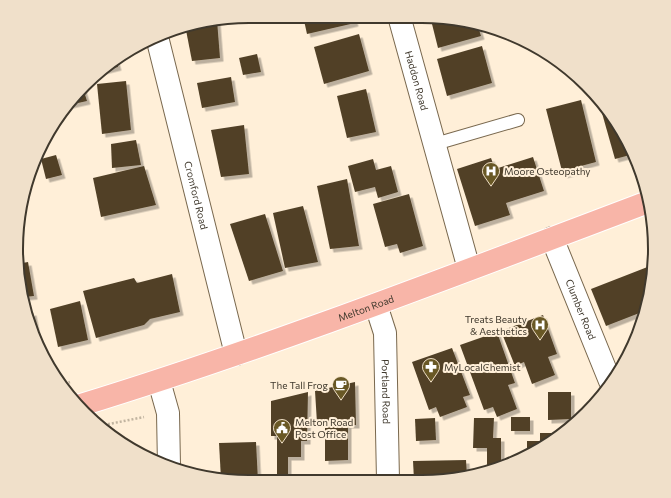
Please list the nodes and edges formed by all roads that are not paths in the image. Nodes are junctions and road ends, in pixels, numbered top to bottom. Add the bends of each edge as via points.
1 (401, 23) edge
2 (158, 42) edge
3 (518, 120) dead end
4 (435, 144) junction
5 (644, 204) edge
6 (552, 238) junction
7 (469, 269) junction
8 (376, 305) junction
9 (236, 354) junction
10 (608, 377) edge
11 (159, 381) junction
12 (84, 404) edge
13 (169, 460) edge
14 (388, 475) edge

1 - 4 street, Haddon Road
2 - 9 street, Cromford Road
3 - 4 lane
4 - 7 street, Haddon Road
5 - 6 main road, Melton Road
6 - 7 main road, Melton Road
6 - 10 street, Clumber Road
7 - 8 main road, Melton Road
8 - 9 main road, Melton Road
8 - 14 street, Portland Road via 385,333
9 - 11 main road, Melton Road
11 - 12 main road, Melton Road
11 - 13 street via 168,413

